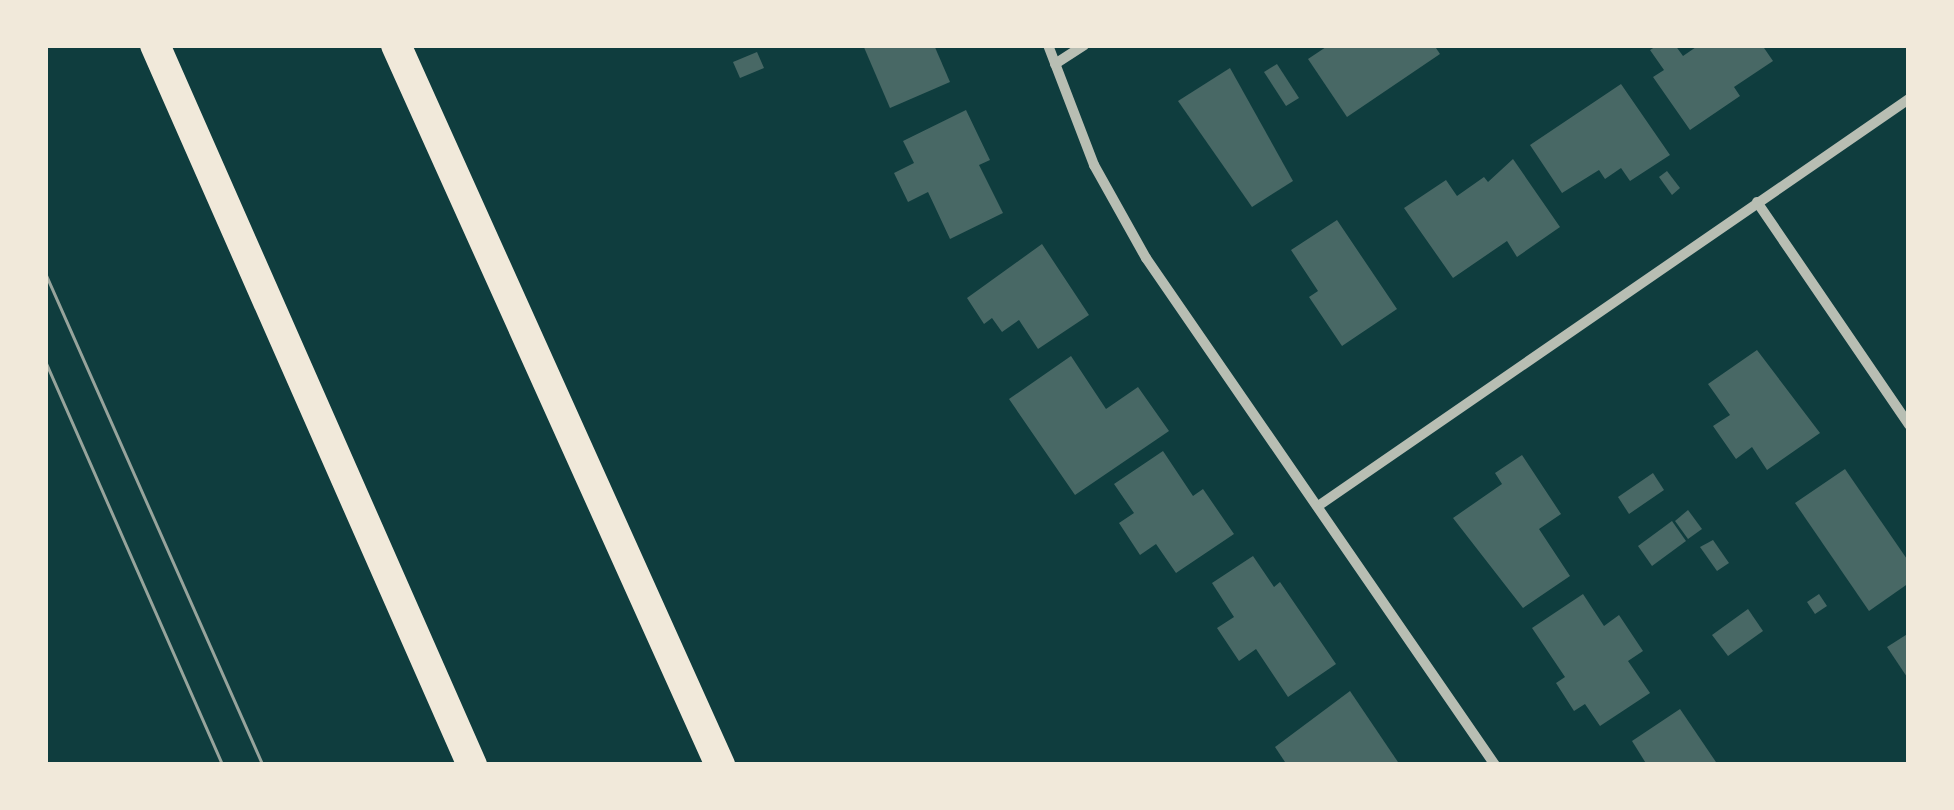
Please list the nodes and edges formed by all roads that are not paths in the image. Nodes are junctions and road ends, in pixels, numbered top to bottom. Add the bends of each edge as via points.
1 (155, 45) edge
2 (396, 45) edge
3 (1048, 45) edge
4 (1084, 45) edge
5 (1055, 64) junction
6 (1909, 99) edge
7 (1757, 202) junction
8 (1909, 425) edge
9 (1321, 504) junction
10 (472, 765) edge
11 (720, 765) edge
12 (1495, 765) edge

1 - 10 highway
2 - 11 highway
3 - 5 street
4 - 5 street
5 - 9 street via 1094,164 1146,258
6 - 7 street
7 - 8 street
7 - 9 street
9 - 12 street

